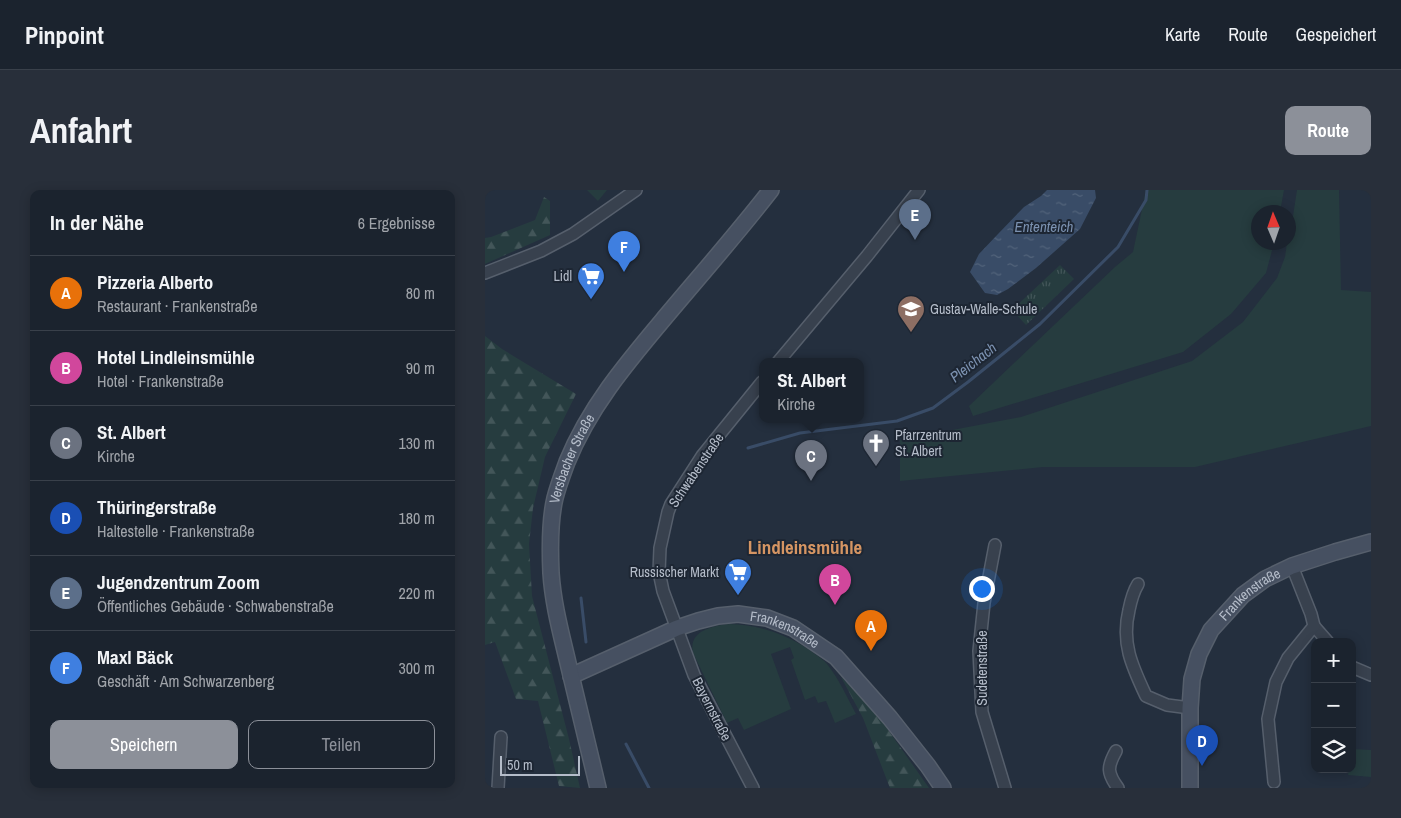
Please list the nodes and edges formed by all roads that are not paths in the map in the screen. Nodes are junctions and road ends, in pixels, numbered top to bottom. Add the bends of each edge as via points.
1 (636, 190) edge
2 (771, 190) edge
3 (919, 190) edge
4 (486, 273) edge
5 (781, 358) edge
6 (759, 386) edge
7 (1371, 542) edge
8 (995, 545) dead end
9 (1292, 566) junction
10 (1138, 584) dead end
11 (1314, 626) junction
12 (677, 628) junction
13 (1324, 638) edge
14 (1356, 668) edge
15 (1371, 675) edge
16 (571, 676) junction
17 (1190, 708) junction
18 (501, 737) dead end
19 (1116, 751) dead end
20 (1274, 782) dead end
21 (498, 788) edge
22 (598, 788) edge
23 (753, 788) edge
24 (943, 788) edge
25 (1005, 788) edge
26 (1118, 788) edge
27 (1190, 788) edge

1 - 4 street via 573,234
2 - 16 street, Versbacher Straße via 619,372 585,422 564,470 555,498 551,574 555,608
3 - 5 street
6 - 12 street, Schwabenstraße via 702,456 667,512 659,572
7 - 9 street, Frankenstraße
8 - 25 street, Sudetenstraße via 979,651 982,712
9 - 11 street
9 - 17 street, Frankenstraße via 1265,579 1243,595 1211,630 1199,654 1192,679
10 - 17 street via 1127,616 1126,641 1133,669 1146,696 1167,705
11 - 13 street
11 - 20 street via 1288,658 1276,682 1269,719
12 - 16 street, Frankenstraße
12 - 23 street, Bayernstraße via 695,675
12 - 24 street, Frankenstraße via 718,616 738,614 767,618 793,628 836,657 890,718
14 - 15 street
16 - 22 street, Versbacher Straße
17 - 27 street, Frankenstraße
18 - 21 street
19 - 26 street via 1109,764 1110,777

